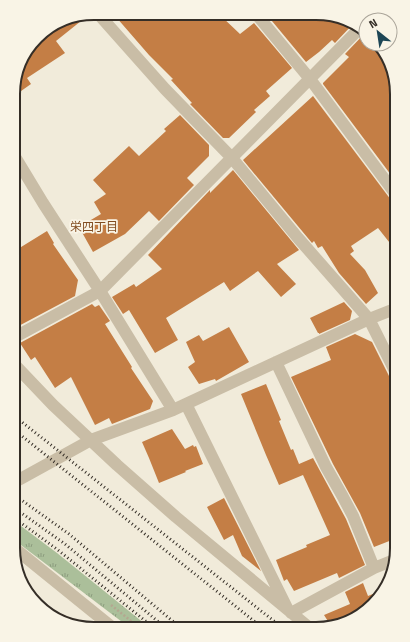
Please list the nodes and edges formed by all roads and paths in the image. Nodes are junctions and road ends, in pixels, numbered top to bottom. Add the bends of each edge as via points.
1 (104, 20) edge
2 (261, 20) edge
3 (356, 32) edge
4 (310, 79) junction
5 (232, 158) junction
6 (20, 165) edge
7 (390, 187) edge
8 (100, 291) junction
9 (390, 311) edge
10 (369, 319) junction
11 (20, 334) edge
12 (390, 361) edge
13 (276, 362) junction
14 (20, 370) edge
15 (186, 404) junction
16 (173, 410) junction
17 (91, 440) junction
18 (20, 479) edge
19 (21, 553) edge
20 (389, 562) edge
21 (374, 568) junction
22 (290, 612) junction
23 (106, 622) edge
24 (302, 622) edge

1 - 5 street via 164,89
2 - 4 street
3 - 4 street
4 - 5 street
4 - 7 street
5 - 8 street
5 - 10 street
6 - 8 street
8 - 11 street
8 - 16 street
9 - 10 street
10 - 12 street
10 - 13 street
13 - 15 street
13 - 21 street via 326,467 353,516
14 - 17 street
15 - 16 street
15 - 22 street
16 - 17 street
17 - 18 street
17 - 22 street via 170,512
19 - 23 street
20 - 21 street
21 - 22 street
22 - 24 street

